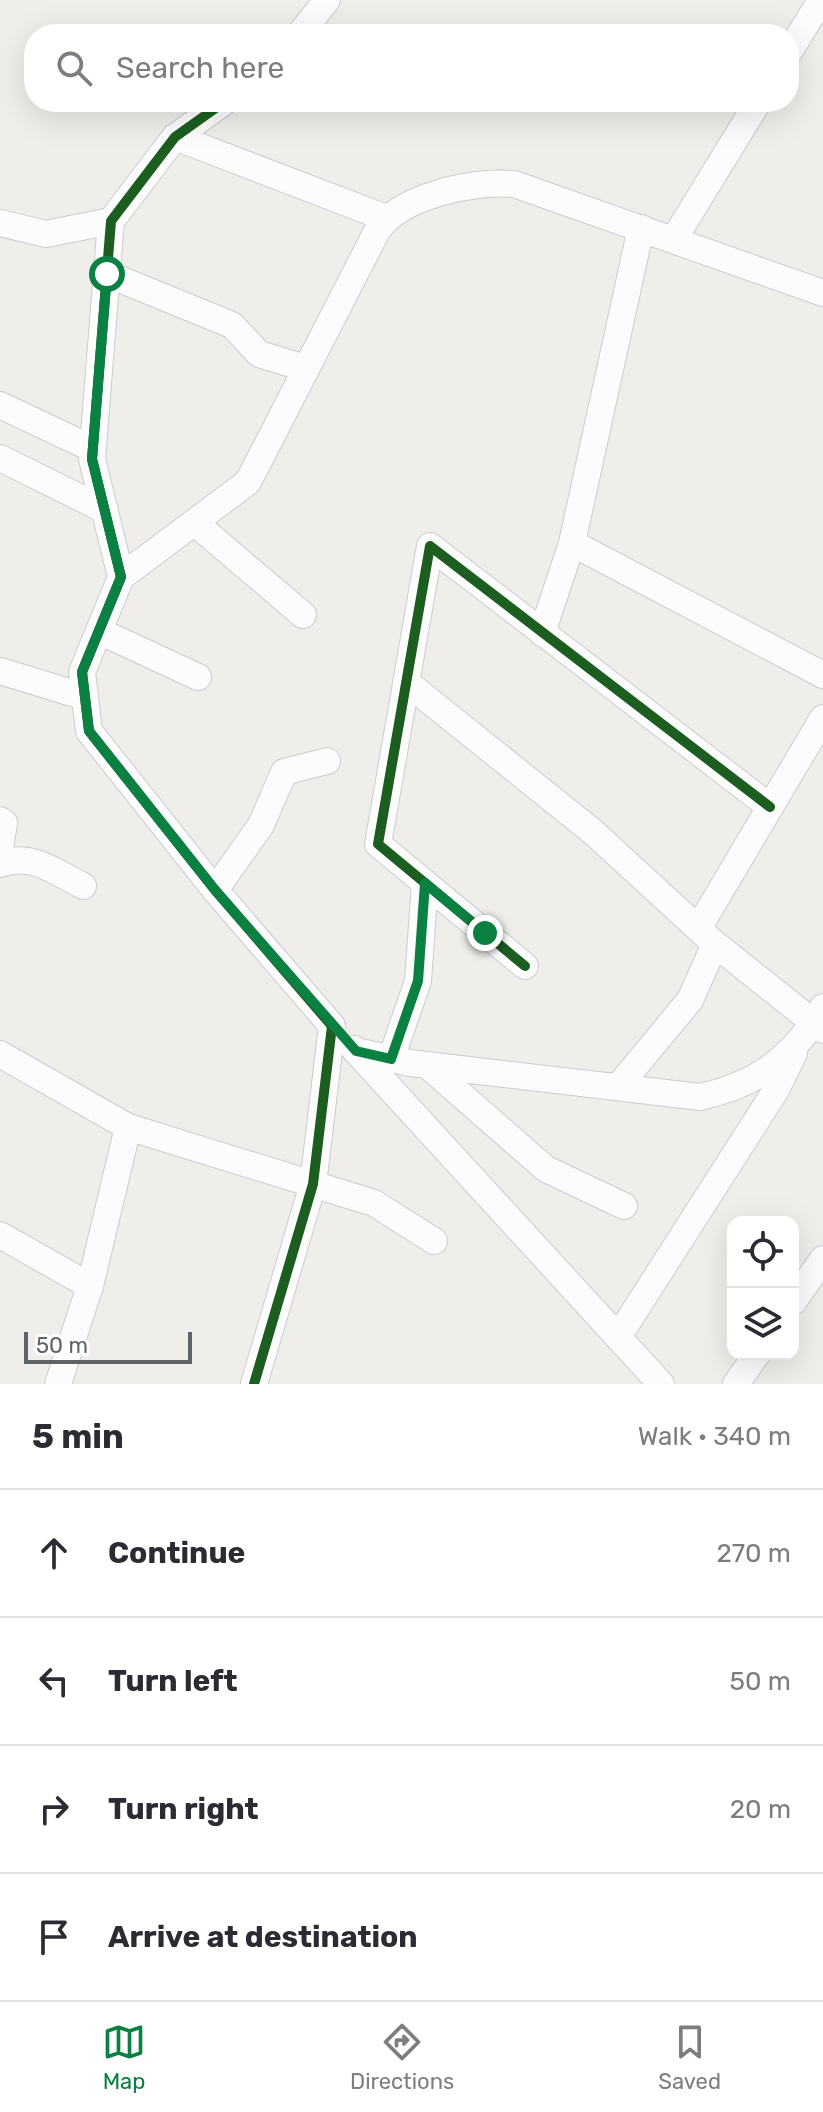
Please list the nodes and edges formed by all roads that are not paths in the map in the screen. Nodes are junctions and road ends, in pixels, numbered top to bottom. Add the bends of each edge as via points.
1 (327, 0) edge
2 (821, 0) edge
3 (308, 24) edge
4 (814, 31) edge
5 (210, 112) edge
6 (752, 112) edge
7 (175, 137) junction
8 (386, 218) junction
9 (111, 221) junction
10 (0, 223) edge
11 (641, 228) junction
12 (674, 239) junction
13 (107, 274) junction
14 (823, 293) edge
15 (305, 368) junction
16 (0, 405) edge
17 (93, 449) junction
18 (0, 458) edge
19 (105, 510) junction
20 (195, 523) junction
21 (572, 543) junction
22 (121, 577) junction
23 (303, 615) dead end
24 (99, 631) junction
25 (542, 633) junction
26 (0, 671) edge
27 (823, 675) edge
28 (198, 677) dead end
29 (406, 682) junction
30 (85, 697) junction
31 (823, 718) edge
32 (327, 761) dead end
33 (770, 807) junction
34 (0, 820) edge
35 (0, 849) edge
36 (0, 864) edge
37 (425, 883) junction
38 (83, 886) dead end
39 (215, 890) junction
40 (707, 935) junction
41 (525, 966) dead end
42 (820, 1020) edge
43 (332, 1026) junction
44 (797, 1046) junction
45 (356, 1051) junction
46 (0, 1054) edge
47 (391, 1059) junction
48 (427, 1065) junction
49 (618, 1087) junction
50 (128, 1127) junction
51 (313, 1184) junction
52 (624, 1206) dead end
53 (0, 1235) edge
54 (434, 1241) dead end
55 (823, 1259) edge
56 (90, 1286) junction
57 (799, 1293) edge
58 (618, 1337) junction
59 (753, 1360) edge
60 (58, 1384) edge
61 (254, 1384) edge
62 (661, 1384) edge
63 (736, 1384) edge

1 - 3 street
2 - 4 street
5 - 7 street
6 - 12 street
7 - 8 street
7 - 9 street
8 - 11 street via 398,209 490,182 514,184
8 - 15 street
9 - 10 street via 46,234
9 - 13 street
11 - 12 street
11 - 21 street
12 - 14 street
13 - 15 street via 232,325 259,354
13 - 17 street
15 - 20 street via 248,482
16 - 17 street
17 - 19 street
18 - 19 street
19 - 22 street
20 - 22 street
20 - 23 street
21 - 25 street
21 - 27 street
22 - 24 street
24 - 28 street
24 - 30 street via 82,672
25 - 29 street via 430,546
25 - 33 street
26 - 30 street
29 - 37 street via 378,844
29 - 40 street via 593,832
30 - 39 street via 89,731
31 - 33 street
32 - 39 street via 284,772 261,825
33 - 40 street
34 - 35 street
36 - 38 street via 28,859
37 - 41 street
37 - 47 street via 418,981
39 - 43 street
40 - 42 street
40 - 49 street via 690,1000
42 - 44 street
43 - 45 street
43 - 51 street
44 - 49 street via 743,1086 712,1095
44 - 58 street via 776,1090
45 - 47 street
45 - 58 street
46 - 50 street
47 - 48 street
48 - 49 street
48 - 52 street via 546,1169
50 - 51 street
50 - 56 street
51 - 54 street via 374,1203
51 - 61 street
53 - 56 street
55 - 57 street
56 - 60 street
58 - 62 street
59 - 63 street

